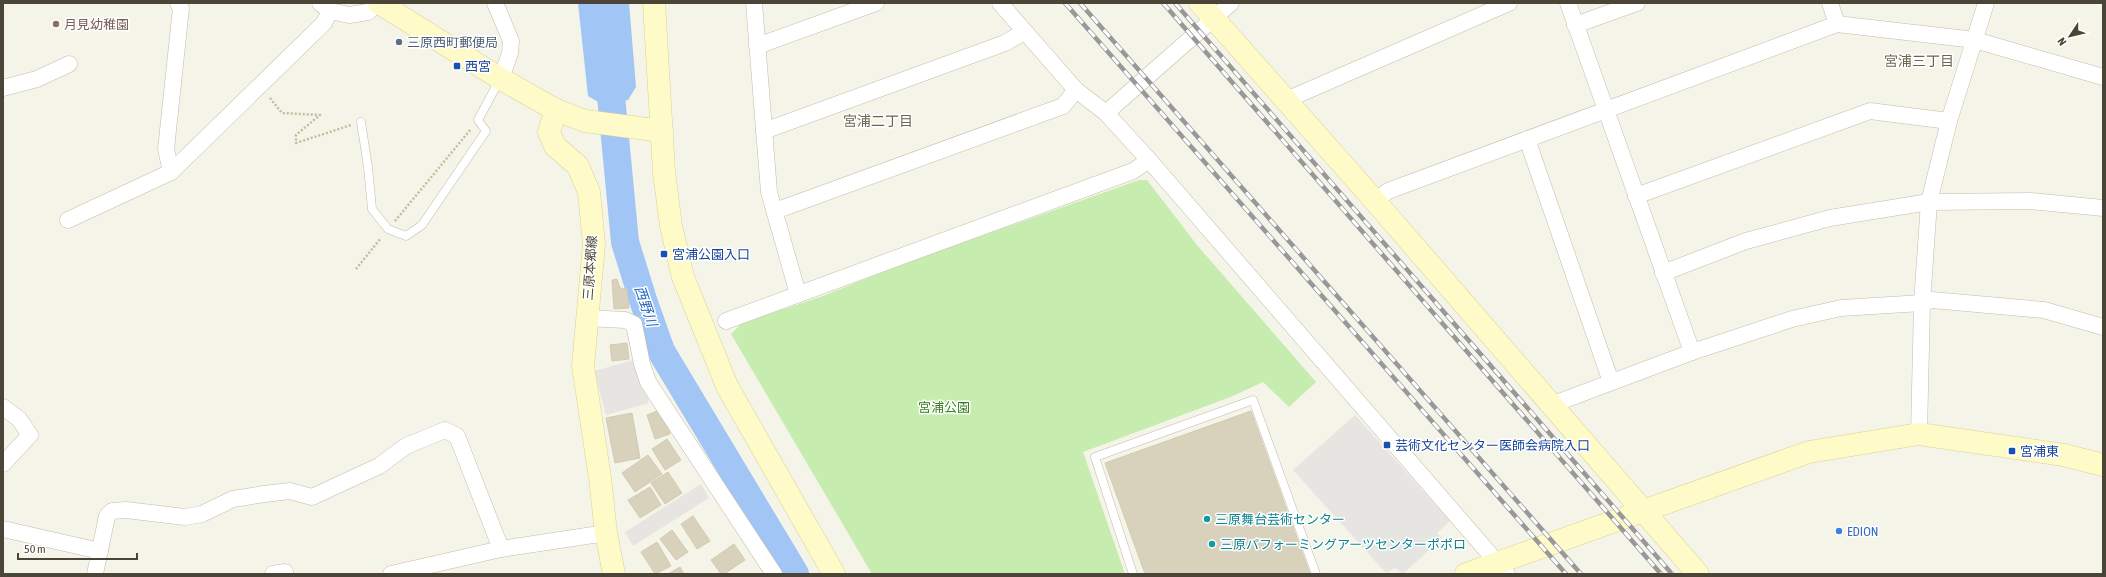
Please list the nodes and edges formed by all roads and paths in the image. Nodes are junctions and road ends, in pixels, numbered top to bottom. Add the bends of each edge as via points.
1 (178, 3) edge
2 (378, 3) edge
3 (495, 3) edge
4 (654, 3) edge
5 (754, 3) edge
6 (876, 3) edge
7 (1000, 3) edge
8 (1200, 3) edge
9 (1231, 3) edge
10 (1509, 3) edge
11 (1568, 3) edge
12 (1637, 3) edge
13 (1830, 3) edge
14 (1986, 3) edge
15 (325, 7) edge
16 (1214, 19) junction
17 (1837, 24) junction
18 (1575, 25) junction
19 (1024, 32) junction
20 (1975, 40) junction
21 (758, 46) junction
22 (69, 64) dead end
23 (2103, 78) edge
24 (501, 79) junction
25 (259, 86) junction
26 (3, 88) edge
27 (1076, 90) junction
28 (1286, 100) junction
29 (556, 110) junction
30 (1606, 111) junction
31 (1106, 113) junction
32 (478, 120) junction
33 (1950, 121) junction
34 (361, 122) joint
35 (662, 131) junction
36 (764, 131) junction
37 (1527, 140) junction
38 (1149, 160) junction
39 (170, 172) junction
40 (1636, 196) junction
41 (1375, 201) junction
42 (1929, 202) junction
43 (2103, 208) edge
44 (775, 211) junction
45 (68, 220) dead end
46 (388, 229) junction
47 (356, 269) dead end
48 (1664, 273) junction
49 (798, 294) junction
50 (1922, 303) junction
51 (586, 318) junction
52 (726, 321) dead end
53 (2103, 327) edge
54 (1692, 352) junction
55 (1611, 382) junction
56 (1551, 405) junction
57 (3, 407) edge
58 (1919, 434) junction
59 (3, 464) edge
60 (2103, 464) edge
61 (1644, 511) junction
62 (3, 529) edge
63 (606, 533) junction
64 (501, 549) junction
65 (100, 551) junction
66 (1503, 568) edge
67 (431, 570) edge
68 (95, 574) edge
69 (273, 574) edge
70 (285, 574) edge
71 (391, 574) edge
72 (614, 574) edge
73 (774, 574) edge
74 (834, 574) edge
75 (1133, 574) edge
76 (1316, 574) edge
77 (1466, 574) edge
78 (1698, 574) edge

1 - 39 street via 181,8 166,149
2 - 15 street via 368,12 349,15
2 - 24 street
3 - 24 street via 511,41 510,53
4 - 35 street
5 - 21 street
6 - 21 street
7 - 19 street
8 - 16 street
9 - 16 street
10 - 28 street
11 - 18 street
12 - 18 street
13 - 17 street
14 - 20 street
15 - 25 street via 324,23
16 - 28 street
16 - 31 street
17 - 20 street
17 - 30 street
18 - 30 street
19 - 27 street
19 - 36 street via 1005,43
20 - 23 street
20 - 33 street
21 - 36 street
22 - 26 street via 38,79
24 - 29 street
24 - 32 lane
25 - 34 path via 282,113 320,115 296,135 296,142
25 - 39 street
27 - 31 street
27 - 44 street via 1063,106
28 - 41 street
29 - 35 street via 586,121
29 - 51 street, 三原本郷線 via 550,132 555,146 578,166 589,192 594,244
30 - 37 street
30 - 40 street
31 - 38 street
32 - 46 path
32 - 46 lane via 486,131 422,225 406,236
33 - 40 street via 1870,111
33 - 42 street
34 - 46 lane via 372,209
35 - 74 street via 671,226 683,276 727,386
36 - 44 street via 769,192
37 - 41 street via 1388,190
37 - 55 street
38 - 49 street via 1133,171
38 - 66 street
39 - 45 street
40 - 48 street
41 - 56 street
42 - 43 street via 2031,200
42 - 48 street via 1830,218 1754,238
42 - 50 street
44 - 49 street
46 - 47 path
48 - 54 street
49 - 52 street
50 - 53 street via 1932,300 2044,310
50 - 54 street via 1841,308 1792,319
50 - 58 street
51 - 63 street, 三原本郷線 via 583,366
51 - 73 street via 625,320 634,324 648,382
54 - 55 street
55 - 56 street
56 - 61 street
57 - 59 street via 19,419 30,435
58 - 60 street via 2064,455
58 - 61 street via 1808,452
61 - 66 street
61 - 78 street
62 - 65 street
63 - 64 street
63 - 72 street, 三原本郷線
64 - 65 street via 457,436 445,430 406,446 379,466 312,497 290,491 264,494 233,499 202,514 184,517 126,510 112,511 107,516
64 - 67 street
65 - 68 street
66 - 77 street
67 - 71 street
69 - 70 street
75 - 76 lane via 1095,457 1253,400

